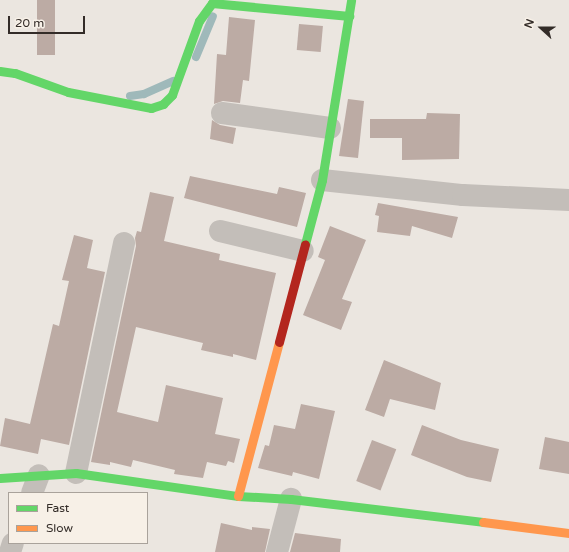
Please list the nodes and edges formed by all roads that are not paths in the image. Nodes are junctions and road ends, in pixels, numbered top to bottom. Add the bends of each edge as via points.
1 (351, 0) edge
2 (349, 16) junction
3 (0, 71) edge
4 (222, 114) dead end
5 (330, 128) junction
6 (322, 180) junction
7 (569, 200) edge
8 (220, 231) dead end
9 (124, 243) dead end
10 (303, 251) junction
11 (76, 473) junction
12 (0, 478) edge
13 (36, 484) edge
14 (238, 496) junction
15 (291, 499) junction
16 (569, 533) edge
17 (277, 552) edge

1 - 2 street
2 - 3 street via 212,3 199,20 172,95 163,104 151,108 68,92 15,73
2 - 5 street
4 - 5 street
5 - 6 street
6 - 7 street via 463,195
6 - 10 street
8 - 10 street
9 - 11 street
10 - 14 street
11 - 13 street
11 - 14 street
12 - 13 street
14 - 15 street
15 - 16 street
15 - 17 street

